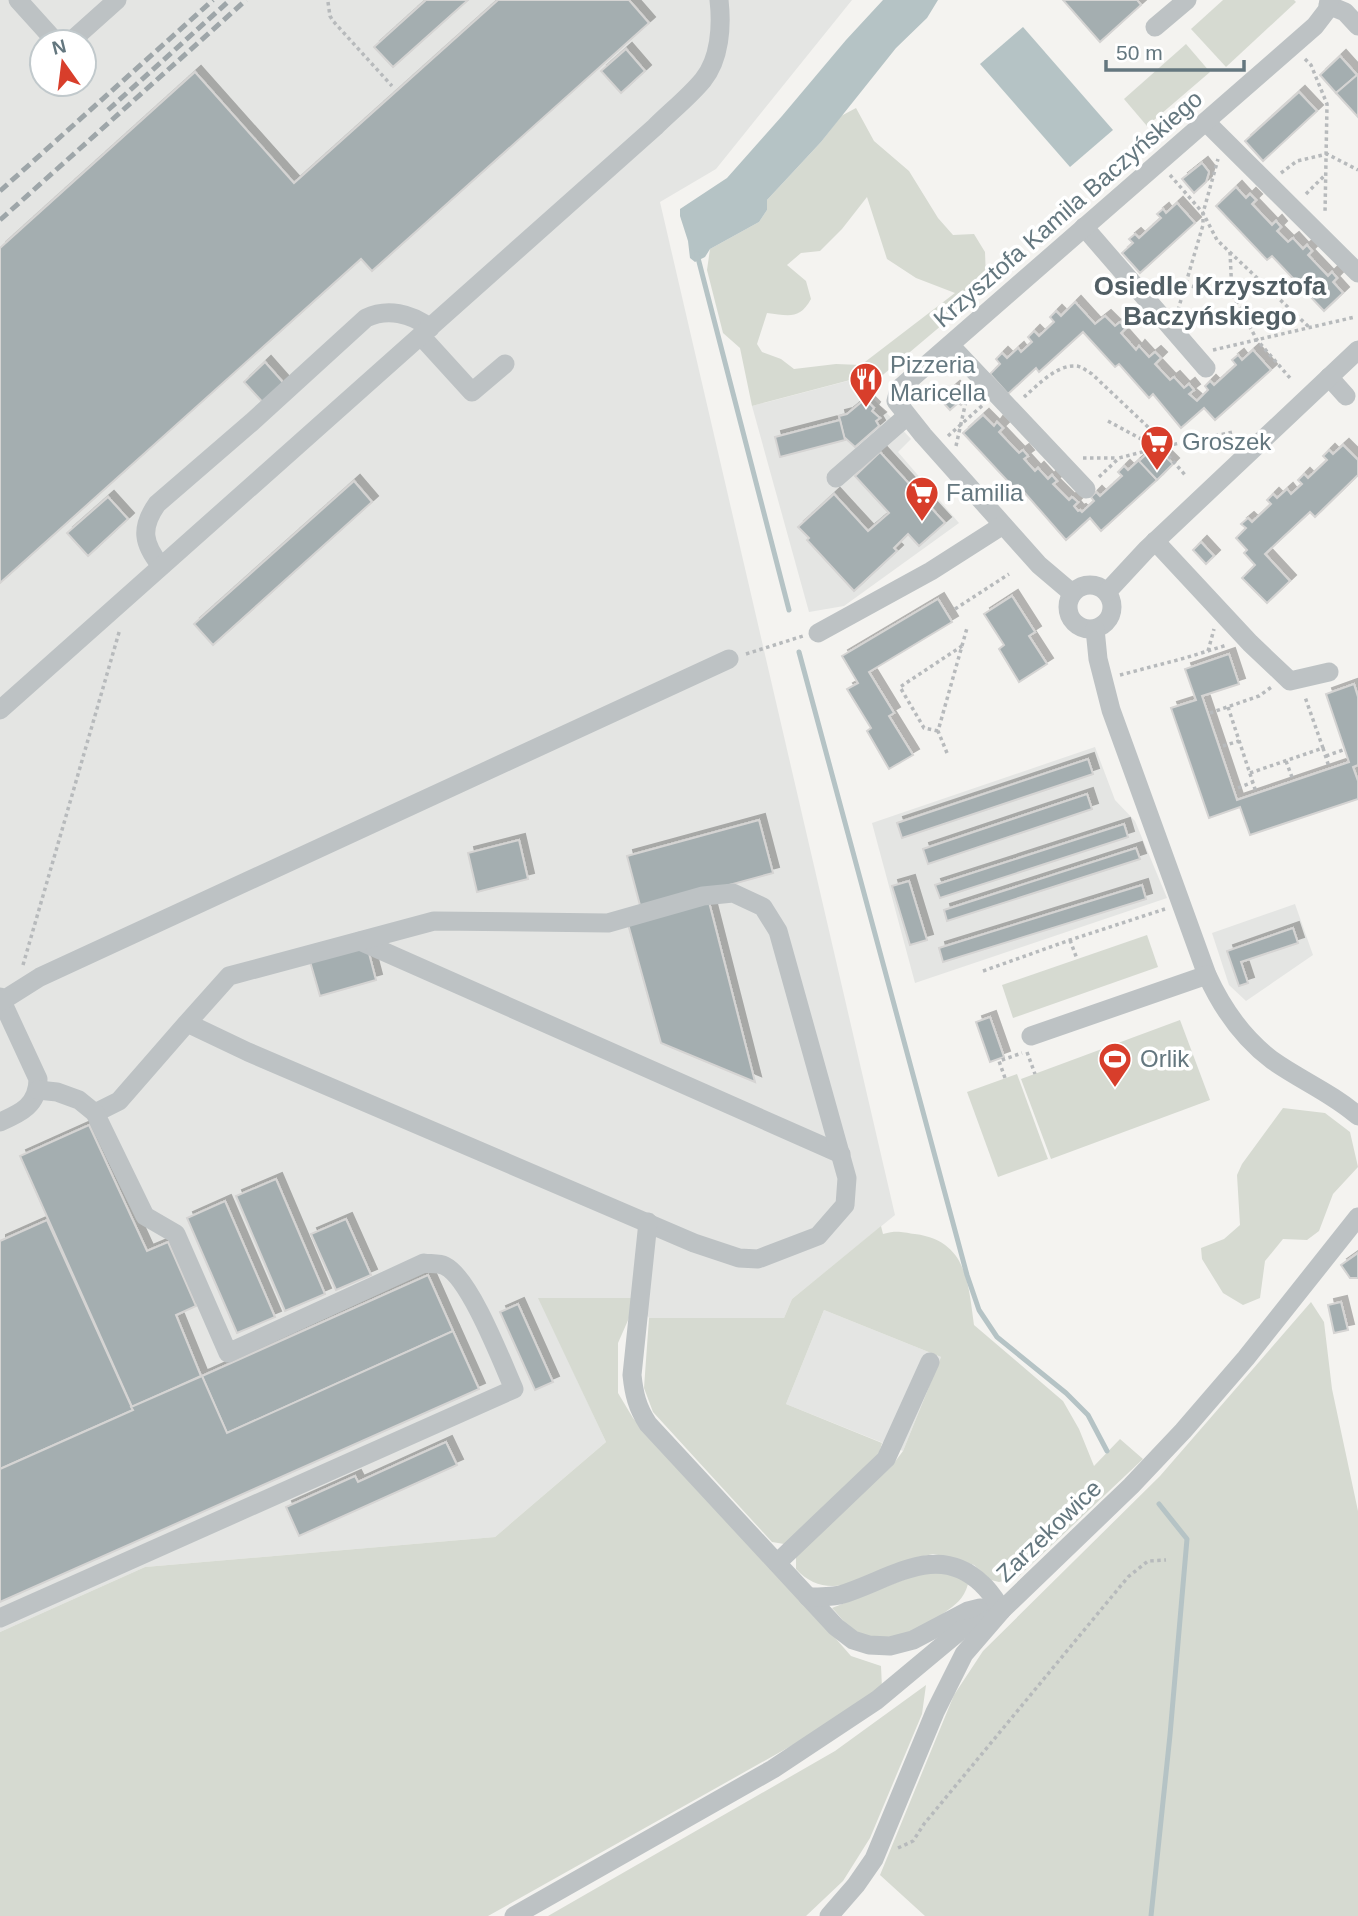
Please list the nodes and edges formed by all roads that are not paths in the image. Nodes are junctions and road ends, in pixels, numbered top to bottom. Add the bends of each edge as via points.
1 (18, 0) edge
2 (117, 0) edge
3 (719, 0) edge
4 (1187, 0) edge
5 (1329, 2) edge
6 (1358, 26) edge
7 (1155, 27) dead end
8 (44, 28) edge
9 (86, 28) edge
10 (1206, 122) junction
11 (1084, 227) junction
12 (1358, 273) edge
13 (425, 332) junction
14 (950, 345) junction
15 (1358, 350) edge
16 (1200, 361) road end
17 (505, 364) dead end
18 (1329, 377) junction
19 (1346, 396) dead end
20 (904, 412) junction
21 (836, 478) dead end
22 (1086, 489) road end
23 (1003, 525) junction
24 (1155, 541) junction
25 (161, 566) junction
26 (1107, 592) junction
27 (1072, 593) junction
28 (1095, 629) junction
29 (818, 633) road end
30 (729, 659) road end
31 (1329, 672) dead end
32 (0, 710) edge
33 (360, 941) junction
34 (1207, 975) junction
35 (1, 999) edge
36 (187, 1023) junction
37 (1029, 1043) road end
38 (38, 1090) junction
39 (95, 1113) junction
40 (1358, 1116) edge
41 (0, 1122) edge
42 (841, 1154) junction
43 (1358, 1217) edge
44 (648, 1222) junction
45 (930, 1362) dead end
46 (777, 1563) junction
47 (808, 1597) junction
48 (1002, 1610) junction
49 (0, 1618) edge
50 (514, 1916) edge
51 (829, 1916) edge

1 - 8 street
2 - 9 street
3 - 13 street via 715,59 703,80
4 - 7 street
5 - 6 street
5 - 10 street, Krzysztofa Kamila Baczyńskiego via 1315,26
10 - 11 street, Krzysztofa Kamila Baczyńskiego
10 - 12 street
11 - 14 street, Krzysztofa Kamila Baczyńskiego
11 - 16 street
13 - 17 street via 472,392
13 - 25 street
13 - 25 street via 420,320 389,312 366,318 157,504 149,515 146,537
14 - 20 street, Krzysztofa Kamila Baczyńskiego via 899,389 896,401
14 - 22 street
15 - 18 street
18 - 19 street
18 - 24 street
20 - 21 street
20 - 23 street
23 - 27 street
23 - 29 street
24 - 26 street
24 - 31 street via 1250,643 1291,677
25 - 32 street
26 - 27 street via 1086,585
26 - 28 street via 1112,611 1103,626
27 - 28 street via 1068,605 1072,620
28 - 34 street via 1111,710
30 - 35 street
33 - 36 street via 229,976
33 - 42 street
33 - 42 street via 434,921 608,923 703,896 733,893 763,907 778,931
34 - 37 street
34 - 40 street via 1247,1038
35 - 38 street via 38,1079
36 - 39 street via 119,1101
36 - 44 street
38 - 39 street via 79,1100
38 - 41 street via 21,1113
39 - 49 street via 145,1216 176,1234 228,1353 424,1263 444,1265 456,1274 476,1306 514,1390
42 - 44 street via 848,1178 845,1205 818,1236 758,1259 739,1258 694,1243
43 - 48 street, Zarzekowice via 1183,1432
44 - 46 street via 632,1375 638,1409
45 - 46 street via 886,1458
46 - 47 street
47 - 48 street via 838,1595 922,1564 940,1564 962,1568 983,1584
47 - 48 street via 836,1627 869,1645 913,1640 979,1608
48 - 50 street via 980,1626 961,1630 877,1700 773,1769
48 - 51 street, Zarzekowice via 964,1654 874,1858

